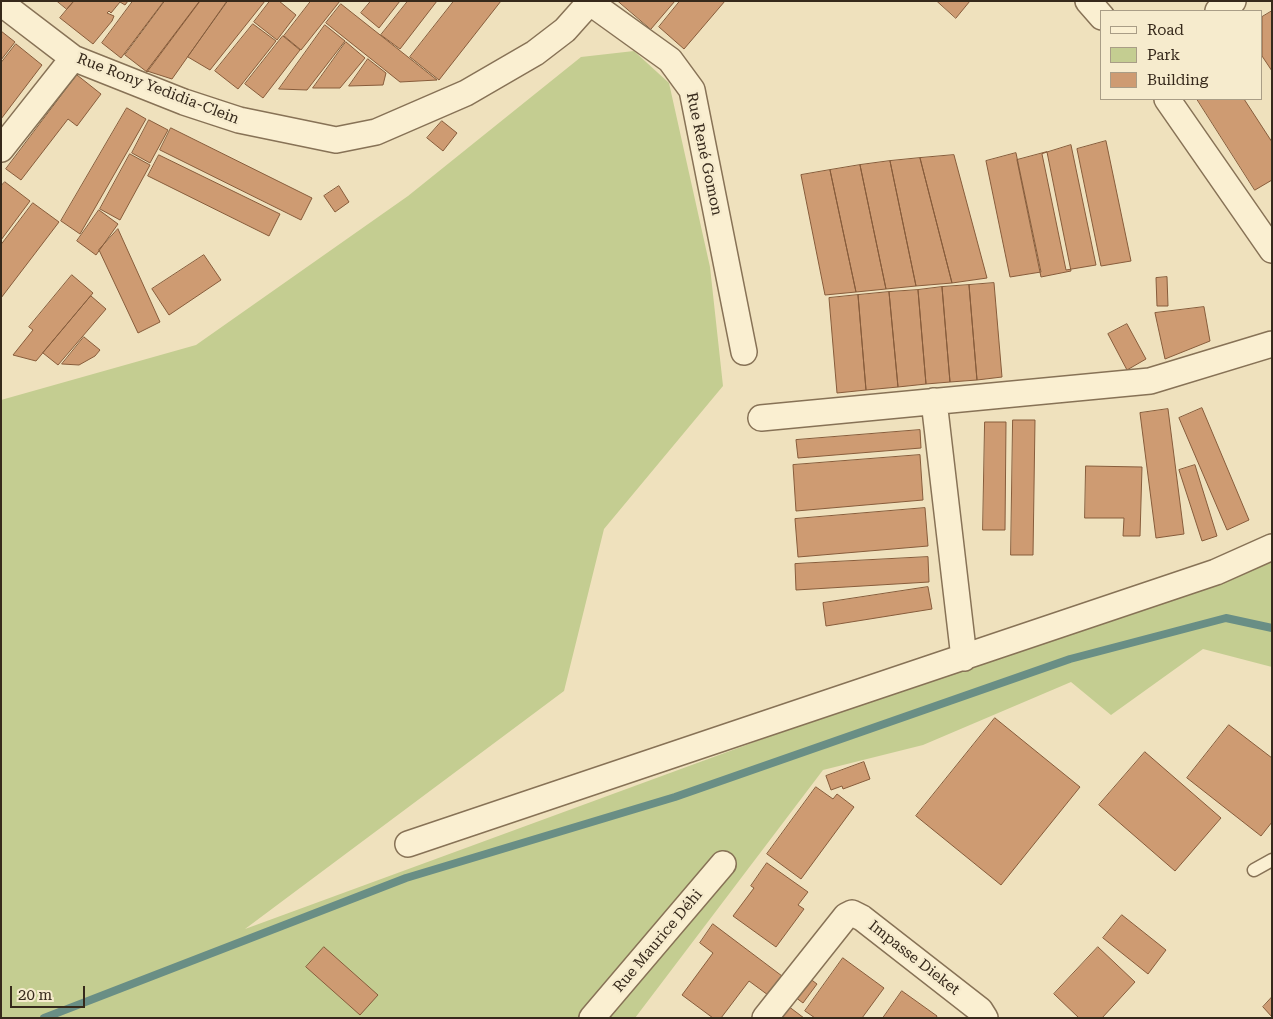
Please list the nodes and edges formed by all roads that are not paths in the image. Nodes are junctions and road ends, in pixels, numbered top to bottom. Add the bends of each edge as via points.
1 (1088, 1) edge
2 (1233, 1) edge
3 (589, 2) edge
4 (1, 3) edge
5 (1220, 10) edge
6 (1100, 15) edge
7 (73, 58) junction
8 (1168, 100) edge
9 (1, 149) edge
10 (1269, 243) edge
11 (1272, 344) edge
12 (744, 352) dead end
13 (934, 401) junction
14 (761, 418) dead end
15 (1272, 547) edge
16 (964, 658) junction
17 (408, 844) dead end
18 (1272, 860) edge
19 (723, 864) dead end
20 (1254, 870) dead end
21 (592, 1018) edge
22 (765, 1018) edge
23 (985, 1018) edge

1 - 6 street
2 - 5 street
3 - 7 street, Rue Rony Yedidia-Clein via 565,30 535,54 466,93 376,132 336,140 239,120
3 - 12 street, Rue René Gomon via 670,60 692,90
4 - 7 street, Rue Rony Yedidia-Clein
7 - 9 street
8 - 10 street
11 - 13 street via 1150,381
13 - 14 street
13 - 16 street
15 - 16 street via 1216,572
16 - 17 street
18 - 20 lane
19 - 21 street, Rue Maurice Déhi
22 - 23 street, Impasse Dieket via 846,916 852,914 862,918 980,1010

